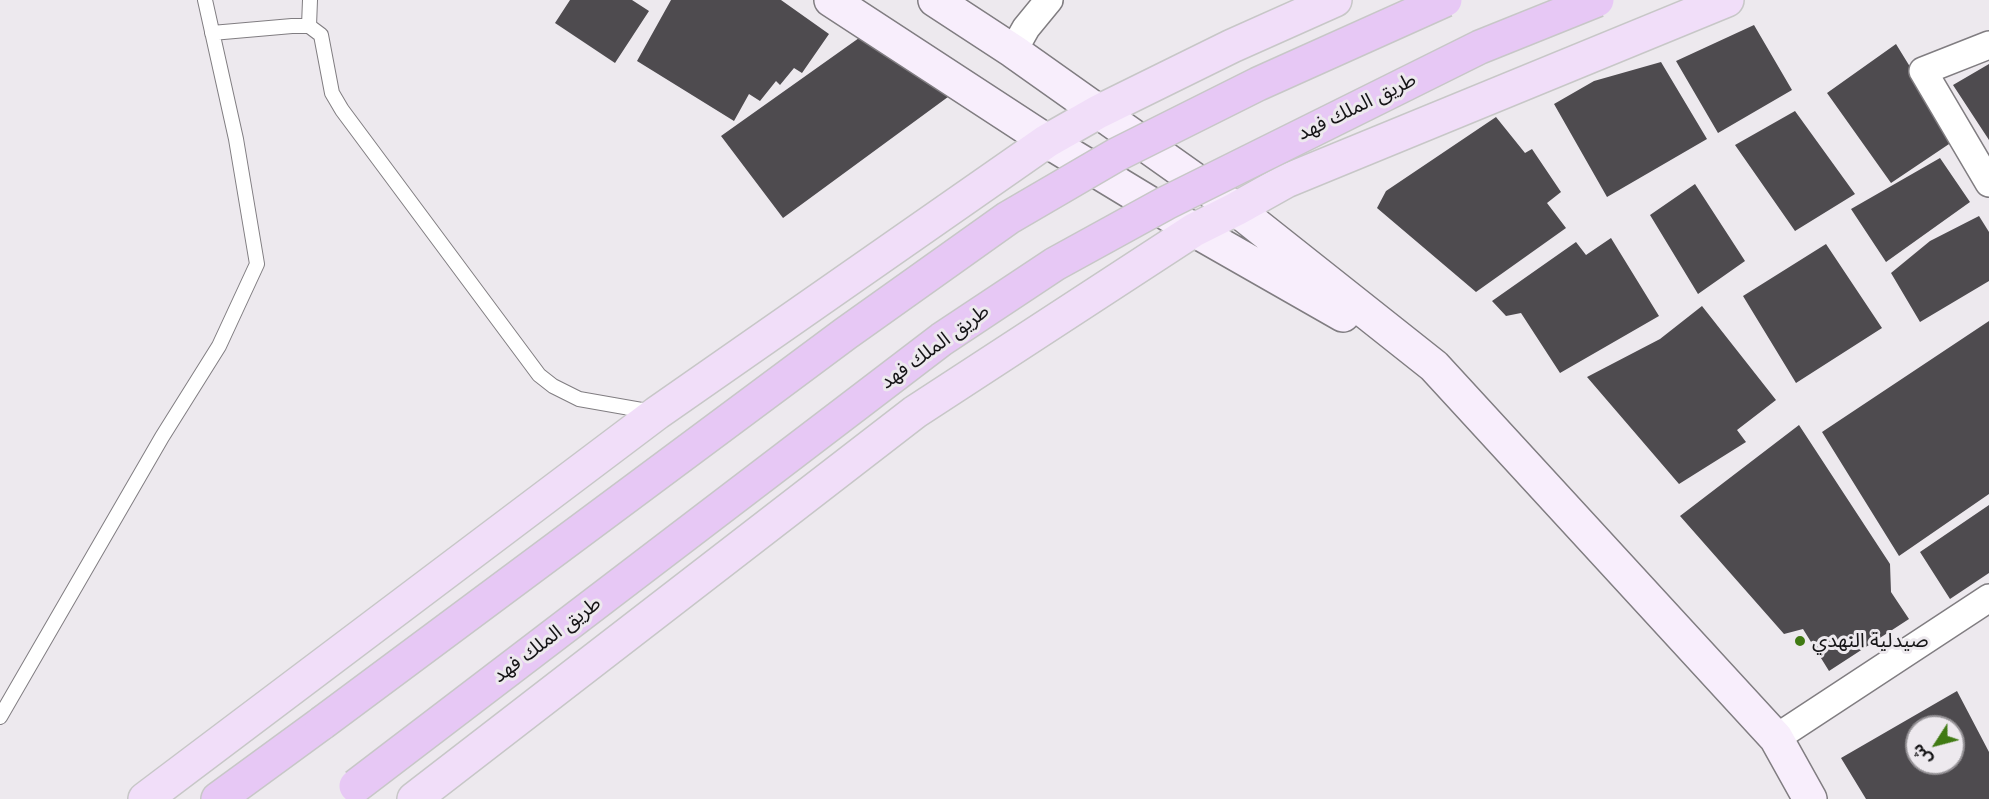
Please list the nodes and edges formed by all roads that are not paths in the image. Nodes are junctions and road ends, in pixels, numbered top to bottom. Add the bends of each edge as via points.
1 (205, 0) edge
2 (309, 0) edge
3 (831, 0) edge
4 (935, 0) edge
5 (1048, 0) edge
6 (1335, 0) edge
7 (1445, 0) edge
8 (1597, 0) edge
9 (1727, 0) edge
10 (309, 26) junction
11 (212, 33) junction
12 (1989, 45) edge
13 (1013, 51) junction
14 (1098, 112) junction
15 (1047, 141) junction
16 (1989, 183) edge
17 (1236, 209) junction
18 (1194, 230) junction
19 (1434, 366) junction
20 (657, 413) junction
21 (1989, 598) edge
22 (0, 717) edge
23 (1776, 738) junction
24 (347, 792) edge
25 (145, 799) edge
26 (218, 799) edge
27 (414, 799) edge
28 (1810, 799) edge

1 - 11 lane
2 - 10 lane
3 - 15 main road
4 - 13 main road
5 - 13 street
6 - 14 main road
7 - 26 highway, bridge via 1177,124 1008,218 845,334
8 - 24 highway, طريق الملك فهد, bridge via 1480,46 1166,203 1055,264 942,339
9 - 17 main road via 1286,181
10 - 11 lane
10 - 20 lane via 321,35 332,93 342,110 540,375 579,399
11 - 22 lane via 236,139 257,264 219,346
12 - 16 street via 1923,71
13 - 14 main road
14 - 15 main road
14 - 17 main road
15 - 18 main road
15 - 20 main road
17 - 18 main road
17 - 19 main road
18 - 19 main road
18 - 27 main road via 915,412
19 - 23 main road
20 - 25 main road
21 - 23 street
23 - 28 main road

